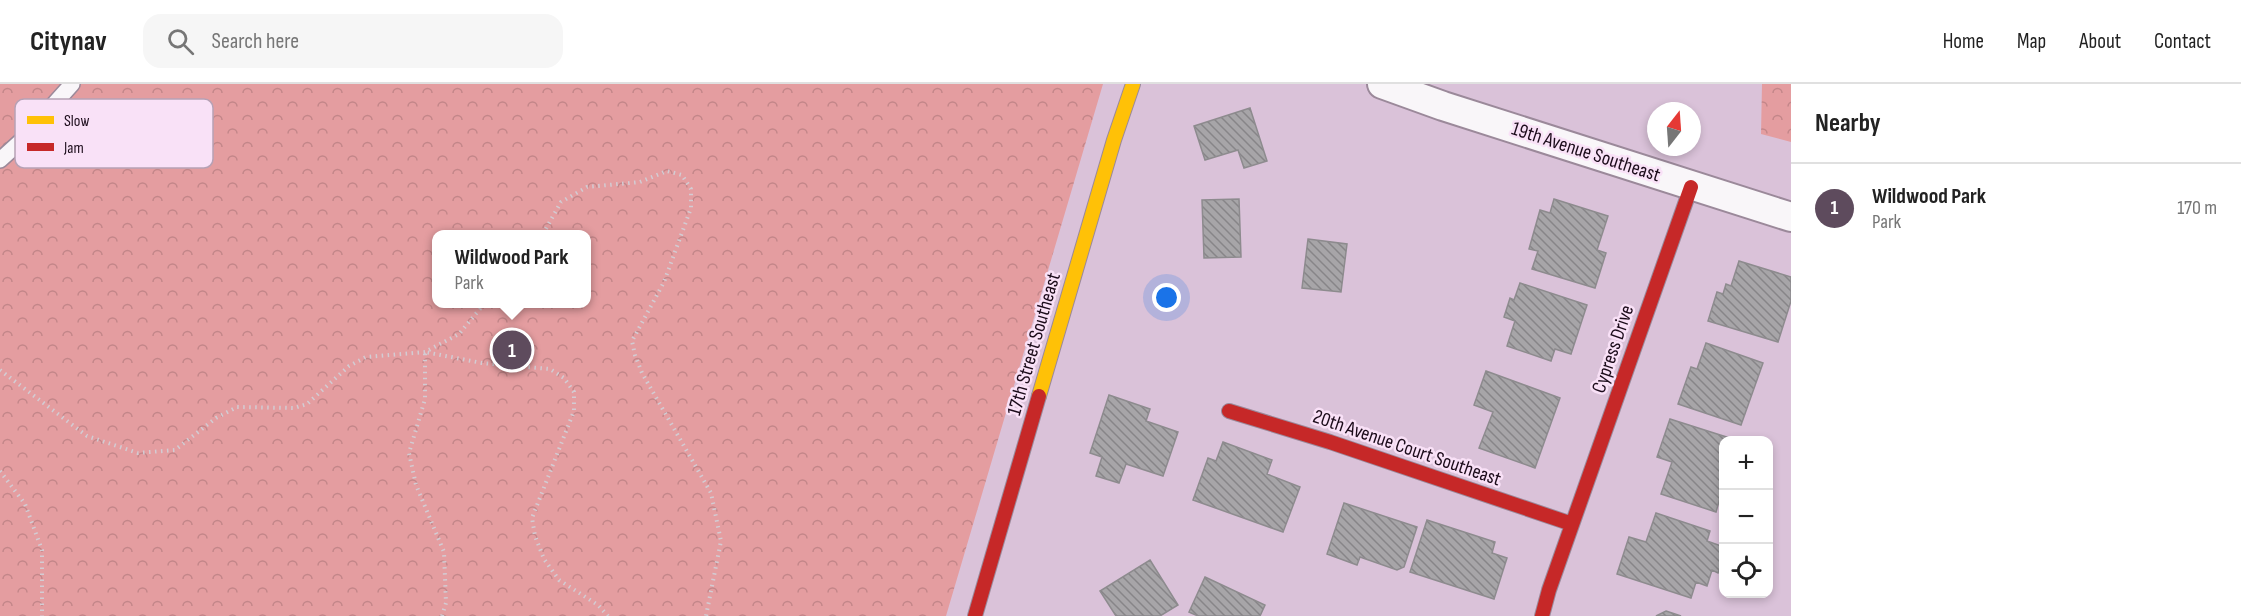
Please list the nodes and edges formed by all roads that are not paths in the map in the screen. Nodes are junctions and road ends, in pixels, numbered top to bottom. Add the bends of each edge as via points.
1 (72, 84) edge
2 (1133, 84) edge
3 (1382, 84) edge
4 (58, 99) edge
5 (15, 146) edge
6 (0, 160) edge
7 (1691, 187) junction
8 (1791, 217) edge
9 (1230, 411) dead end
10 (1572, 524) junction
11 (975, 616) edge
12 (1542, 616) edge

1 - 4 lane
2 - 11 street, 17th Street Southeast
3 - 7 street, 19th Avenue Southeast
5 - 6 lane
7 - 8 street, 19th Avenue Southeast
7 - 10 street, Cypress Drive
9 - 10 street, 20th Avenue Court Southeast
10 - 12 street, Cypress Drive

